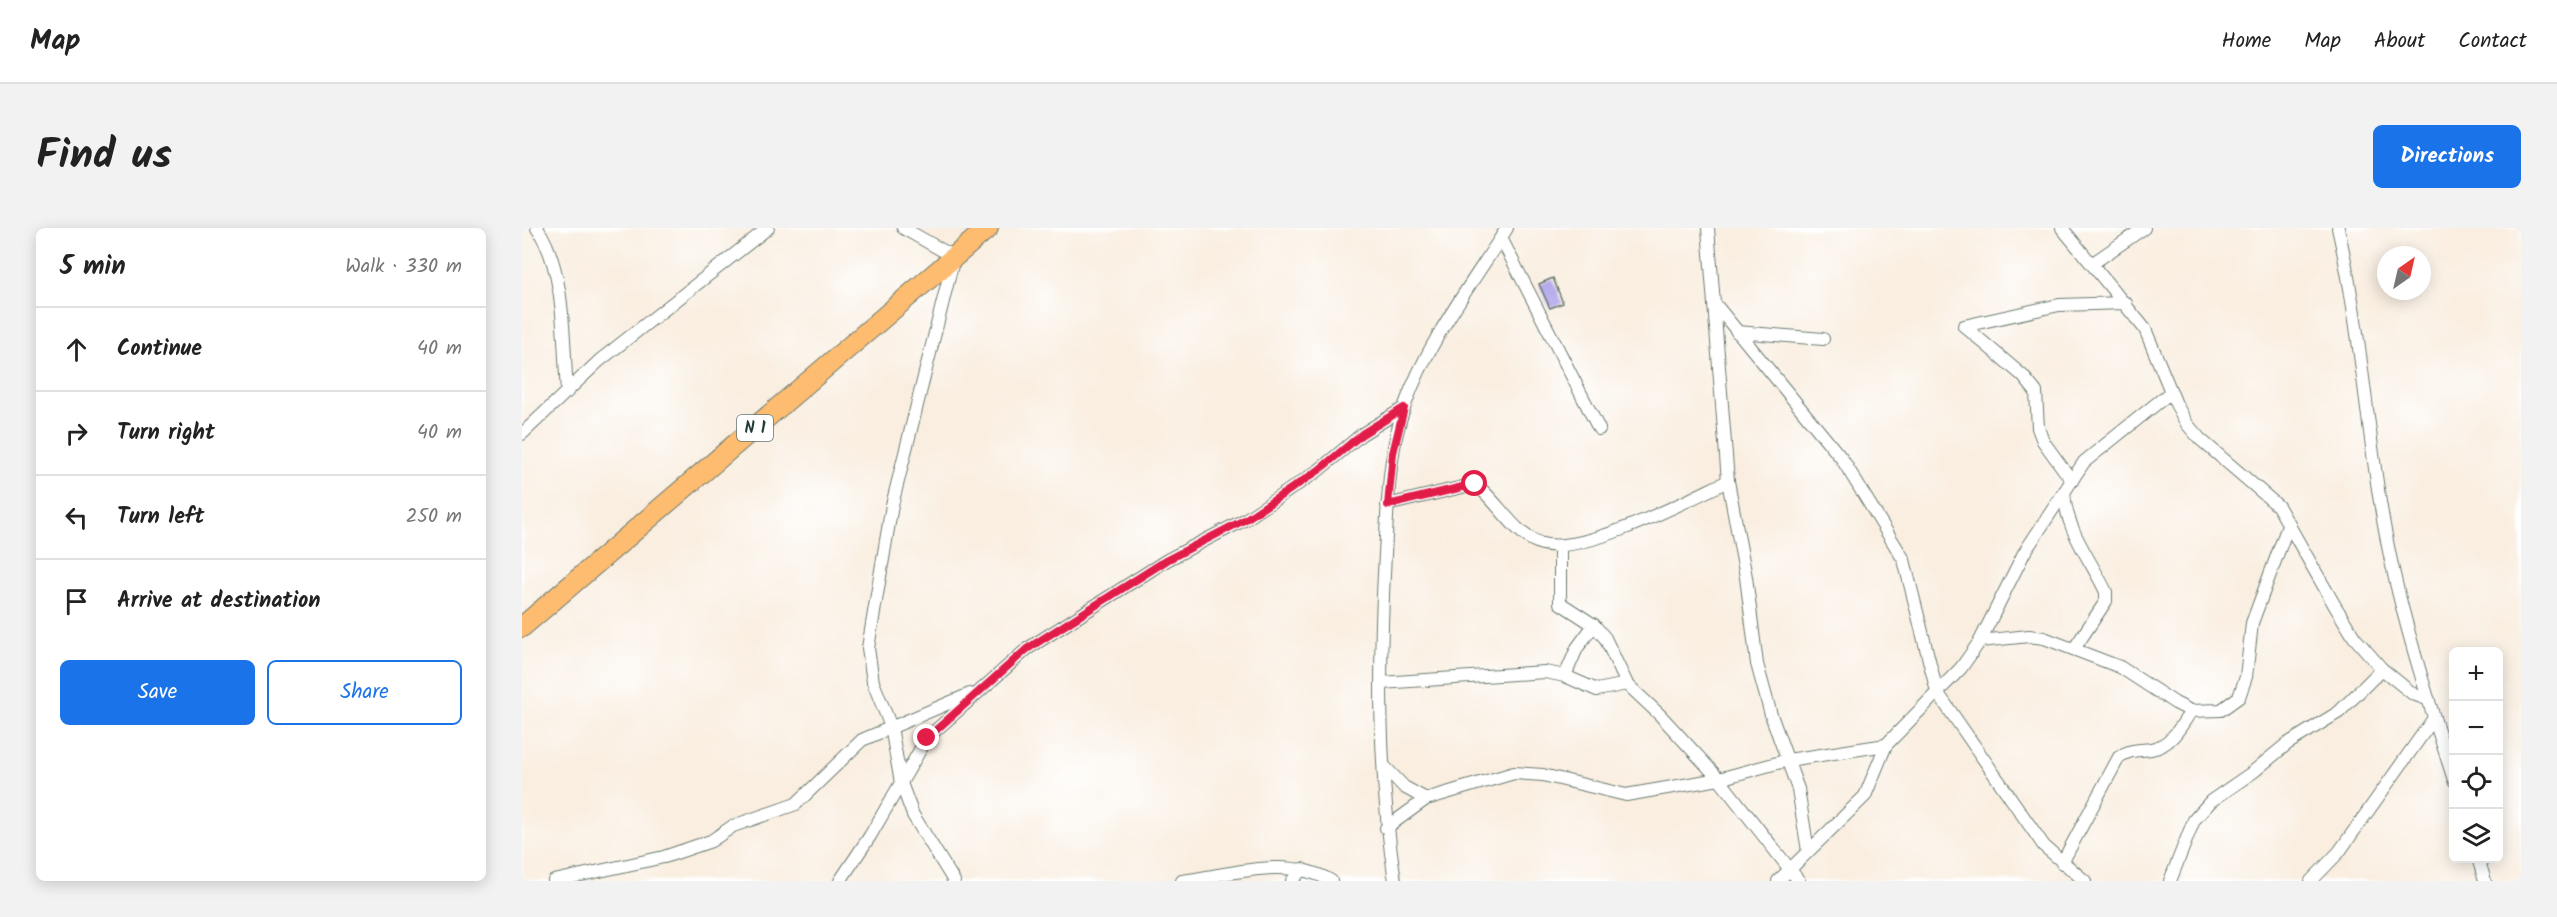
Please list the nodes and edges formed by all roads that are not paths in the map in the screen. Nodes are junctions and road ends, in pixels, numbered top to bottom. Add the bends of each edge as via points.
1 (537, 228) edge
2 (768, 228) edge
3 (903, 228) edge
4 (988, 228) edge
5 (1708, 228) edge
6 (2062, 228) edge
7 (2144, 228) edge
8 (2338, 228) edge
9 (1504, 233) edge
10 (954, 257) junction
11 (2093, 263) junction
12 (2126, 303) junction
13 (1714, 304) junction
14 (1737, 332) junction
15 (1823, 339) dead end
16 (567, 392) junction
17 (2171, 392) junction
18 (1404, 408) junction
19 (1599, 429) dead end
20 (522, 434) edge
21 (1728, 481) junction
22 (2072, 481) junction
23 (2064, 492) junction
24 (1388, 505) junction
25 (2289, 523) junction
26 (1560, 547) junction
27 (1594, 624) junction
28 (522, 627) edge
29 (1980, 641) junction
30 (2074, 649) junction
31 (2382, 669) junction
32 (1565, 676) junction
33 (1382, 683) junction
34 (1627, 684) junction
35 (979, 690) junction
36 (1937, 692) junction
37 (2428, 700) junction
38 (2191, 711) junction
39 (2434, 718) junction
40 (891, 727) junction
41 (1886, 745) junction
42 (1788, 760) junction
43 (2449, 764) edge
44 (1384, 766) junction
45 (1719, 779) junction
46 (901, 783) junction
47 (1426, 799) junction
48 (1386, 828) junction
49 (1808, 851) junction
50 (2062, 863) junction
51 (2480, 863) edge
52 (1791, 867) junction
53 (1302, 869) junction
54 (554, 881) edge
55 (840, 881) edge
56 (954, 881) edge
57 (1182, 881) edge
58 (1292, 881) edge
59 (1331, 881) edge
60 (1395, 881) edge
61 (1778, 881) edge
62 (1799, 881) edge
63 (2085, 881) edge
64 (2170, 881) edge
65 (2311, 881) edge
66 (2485, 881) edge

1 - 16 street via 550,252 560,295
2 - 16 street via 599,361
3 - 10 street
4 - 10 highway, N 1
5 - 13 street
6 - 11 street
7 - 11 street
8 - 37 street via 2396,583
9 - 18 street via 1442,329
9 - 19 street
10 - 28 highway, N 1
10 - 40 street via 892,505 868,648 873,682
11 - 12 street
12 - 17 street via 2145,329
12 - 22 street via 2059,305 1964,326 2023,376 2036,392 2038,428 2043,441
13 - 14 street
13 - 21 street
14 - 15 street
14 - 36 street via 1842,459 1904,560
16 - 20 street
17 - 22 street via 2084,462
17 - 25 street via 2187,424 2200,439 2278,506
18 - 24 street via 1393,453
18 - 35 street via 1246,519 1167,560 1027,649
21 - 26 street via 1618,531
21 - 42 street via 1757,664
22 - 23 street
23 - 29 street via 2024,553
23 - 30 street via 2065,511 2073,534 2106,592 2106,602
24 - 26 street via 1475,484 1538,543
24 - 33 street via 1380,645
25 - 31 street via 2348,627
25 - 38 street via 2252,623 2246,677 2239,697 2221,710
26 - 27 street via 1560,603
27 - 32 street via 1577,648
27 - 34 street
29 - 30 street via 2029,636
29 - 36 street
30 - 38 street via 2120,667
31 - 37 street via 2413,694
31 - 64 street via 2339,712 2211,801 2194,820
32 - 33 street via 1545,672
32 - 34 street via 1597,690
33 - 44 street
34 - 45 street
35 - 40 street
35 - 46 street via 927,738
36 - 41 street
36 - 50 street via 2044,846
37 - 39 street
38 - 50 street via 2165,744 2135,749 2119,758
39 - 43 street
39 - 65 street via 2339,852
40 - 46 street
40 - 54 street via 862,741 796,804 733,826 711,841 664,857
41 - 42 street
41 - 49 street via 1865,796
42 - 45 street
42 - 49 street via 1798,789
44 - 47 street via 1404,787
44 - 48 street
45 - 47 street via 1626,795 1543,775 1514,773
45 - 52 street
46 - 55 street
46 - 56 street via 912,815
47 - 48 street
48 - 60 street
49 - 52 street
50 - 63 street
51 - 66 street
52 - 61 street
52 - 62 street
53 - 57 street via 1278,868
53 - 58 street
53 - 59 street

